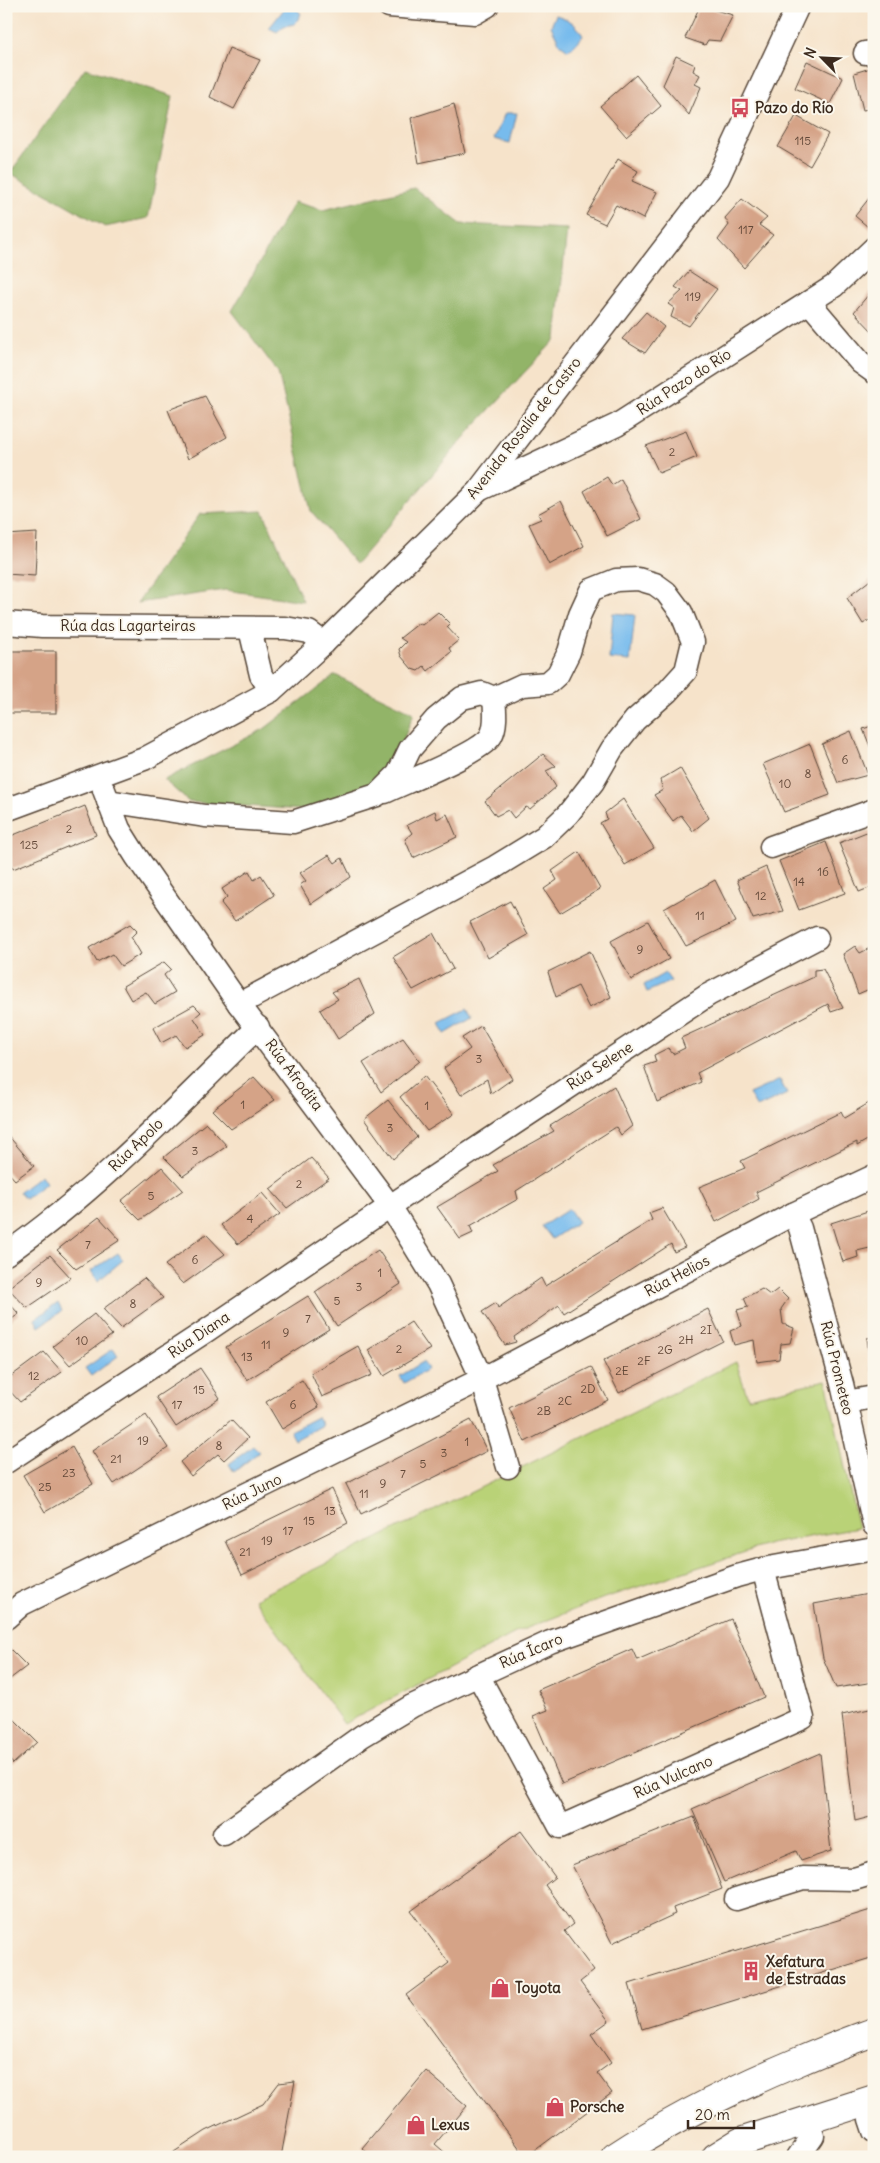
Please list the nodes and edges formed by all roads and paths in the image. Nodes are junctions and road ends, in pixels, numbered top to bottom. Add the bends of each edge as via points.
1 (389, 6) edge
2 (487, 6) edge
3 (789, 9) edge
4 (874, 248) edge
5 (809, 302) junction
6 (874, 372) edge
7 (478, 490) junction
8 (6, 623) edge
9 (250, 629) junction
10 (324, 643) junction
11 (271, 690) junction
12 (494, 698) junction
13 (98, 776) junction
14 (377, 795) junction
15 (108, 801) junction
16 (6, 810) edge
17 (874, 810) edge
18 (772, 847) dead end
19 (818, 938) dead end
20 (239, 1004) junction
21 (258, 1027) junction
22 (874, 1176) edge
23 (390, 1206) junction
24 (793, 1214) junction
25 (6, 1254) edge
26 (482, 1379) junction
27 (874, 1397) edge
28 (846, 1402) junction
29 (6, 1462) edge
30 (508, 1467) dead end
31 (874, 1525) edge
32 (874, 1549) edge
33 (763, 1569) junction
34 (14, 1611) edge
35 (478, 1675) junction
36 (224, 1834) dead end
37 (874, 1874) edge
38 (736, 1898) dead end
39 (874, 2032) edge
40 (874, 2051) edge
41 (748, 2083) junction
42 (873, 2117) edge
43 (811, 2150) edge
44 (615, 2157) edge
45 (716, 2157) edge
46 (741, 2157) edge

1 - 2 street via 475,13
3 - 7 street, Avenida Rosalía de Castro via 718,178
4 - 5 street, Rúa Pazo do Río via 834,286
5 - 6 street via 860,362
5 - 7 street, Rúa Pazo do Río via 617,425
7 - 10 street, Avenida Rosalía de Castro
8 - 9 street, Rúa das Lagarteiras
9 - 10 street, Rúa das Lagarteiras via 285,628 309,632
9 - 11 street via 262,675
10 - 11 street, Avenida Rosalía de Castro
11 - 13 street, Avenida Rosalía de Castro via 144,759
12 - 14 street via 482,693 462,698 436,719 410,750 398,774
12 - 14 street via 496,715 490,736 476,749
12 - 20 street via 522,685 548,683 558,674 591,590 616,580 638,579 655,584 666,592 681,612 693,642 686,671 635,720 612,749 593,782 568,814 544,837 495,867
13 - 15 street, Rúa Afrodita
13 - 16 street, Avenida Rosalía de Castro
14 - 15 street via 293,822 205,816
15 - 20 street, Rúa Afrodita via 119,829 136,856
17 - 18 street
19 - 23 street, Rúa Selene via 708,995
20 - 21 street, Rúa Afrodita
21 - 23 street, Rúa Afrodita
21 - 25 street, Rúa Apolo via 97,1183
22 - 24 street, Rúa Helios
23 - 26 street, Rúa Afrodita via 438,1284
23 - 29 street, Rúa Diana
24 - 26 street, Rúa Helios
24 - 28 street, Rúa Prometeo via 800,1228
26 - 30 street, Rúa Afrodita
26 - 34 street, Rúa Juno
27 - 28 street
28 - 31 street, Rúa Prometeo
32 - 33 street, Rúa Ícaro
33 - 35 street, Rúa Ícaro via 550,1642
33 - 35 street, Rúa Vulcano via 803,1718 560,1827
35 - 36 street, Rúa Ícaro via 412,1706 362,1736
37 - 38 street via 854,1879 803,1878
39 - 41 highway
40 - 41 highway via 855,2049 797,2072
41 - 44 highway via 648,2135
42 - 43 highway
42 - 45 highway via 740,2142
43 - 46 highway

